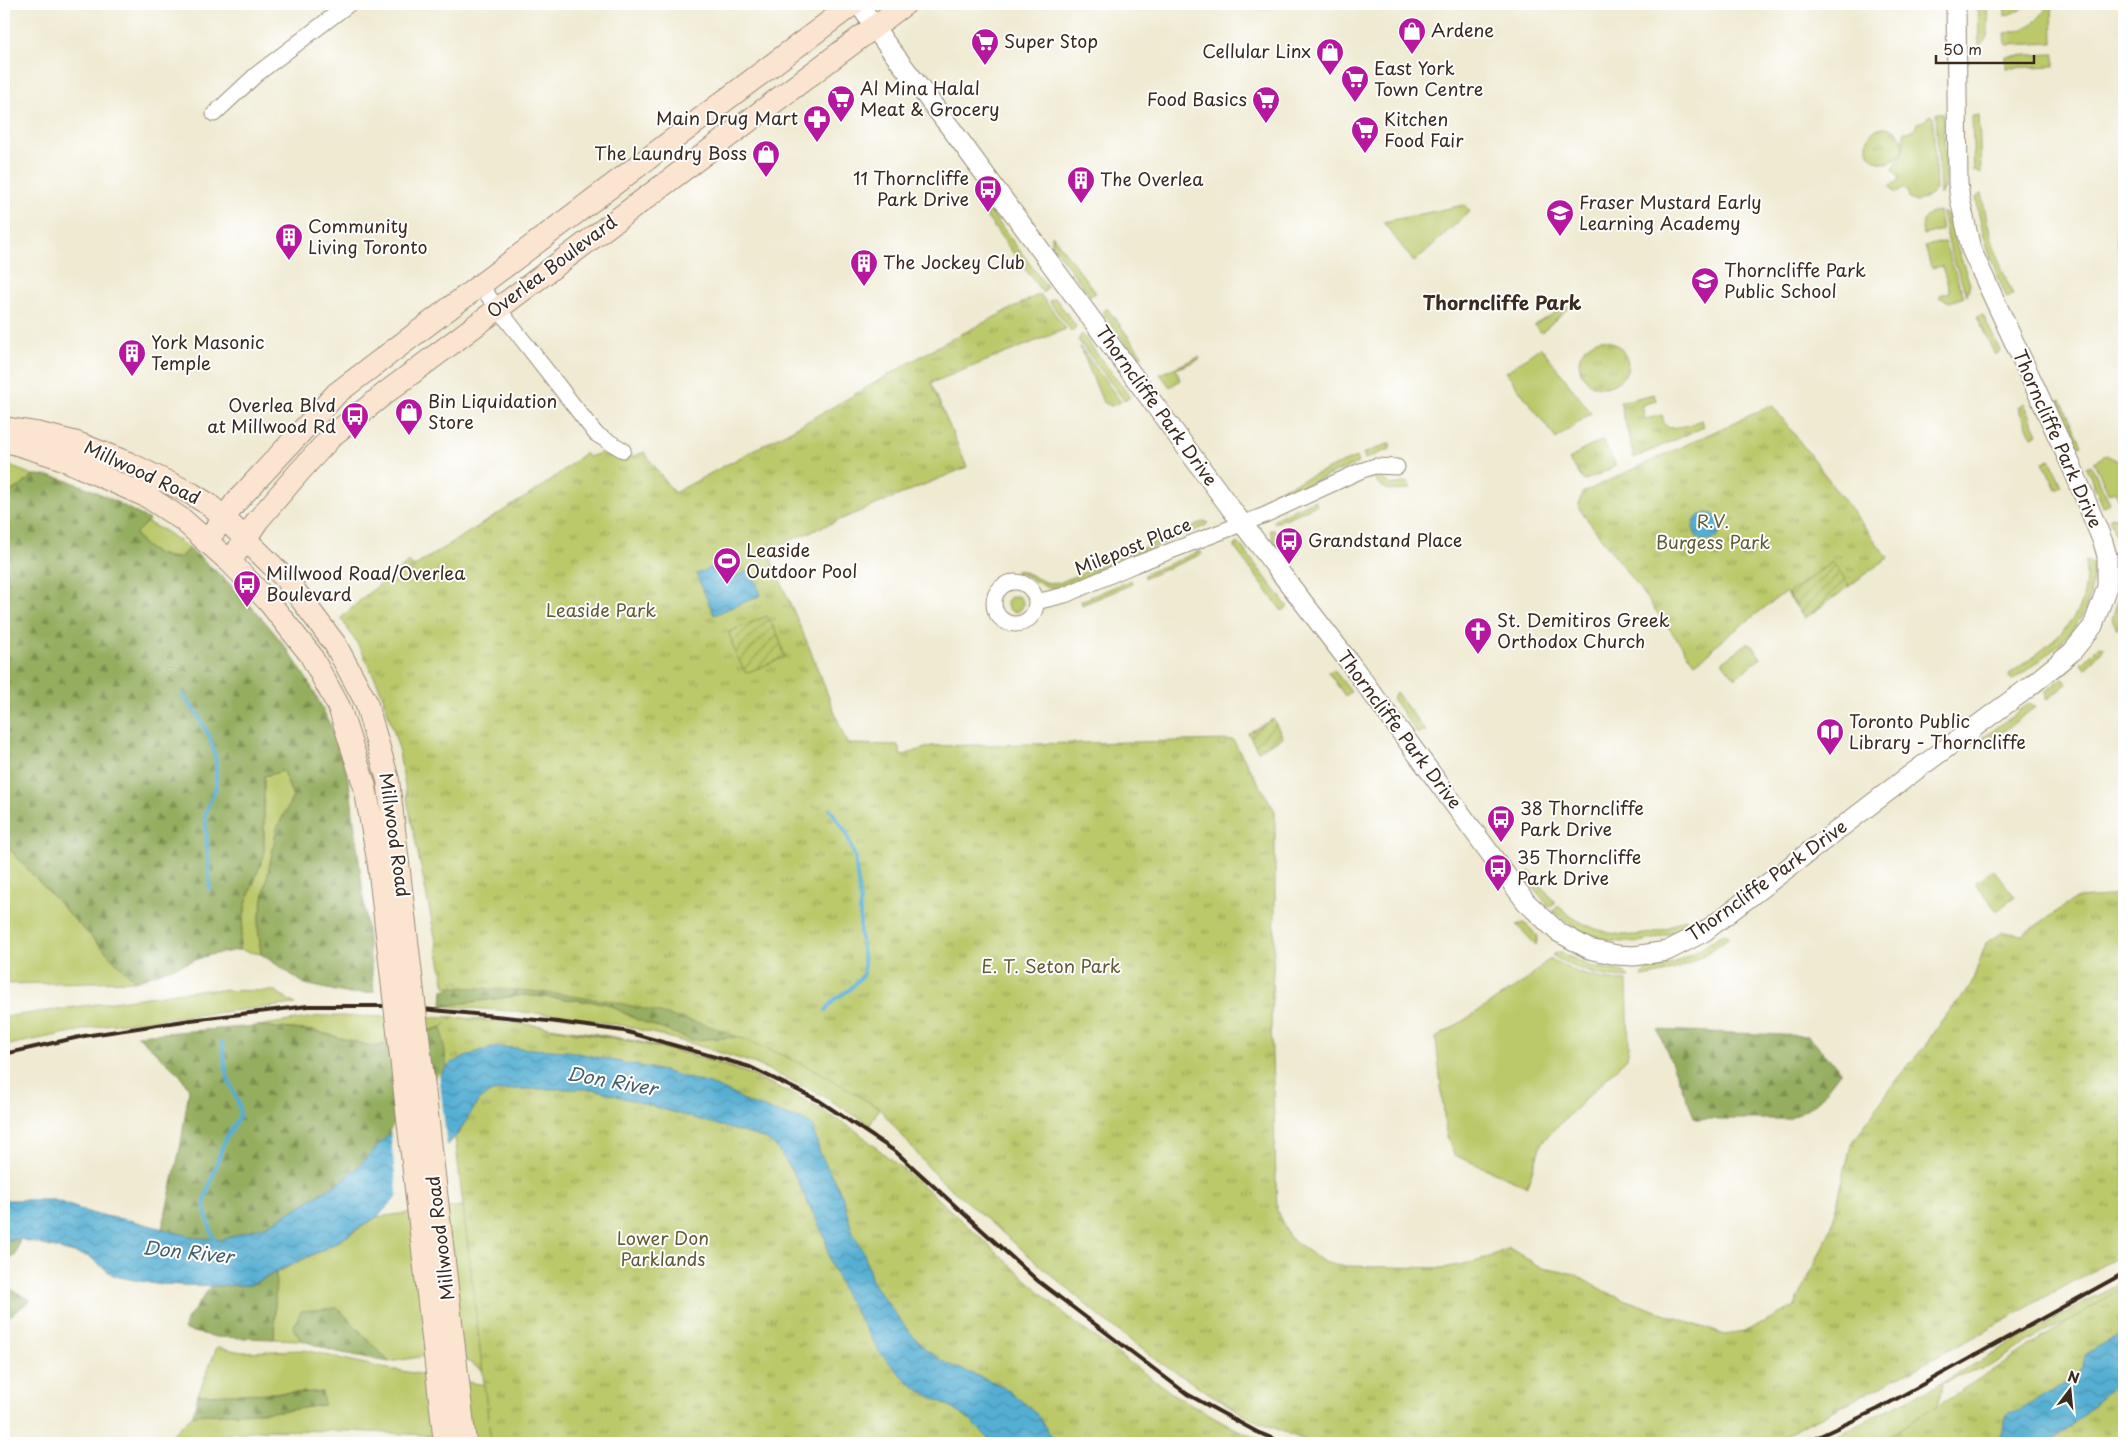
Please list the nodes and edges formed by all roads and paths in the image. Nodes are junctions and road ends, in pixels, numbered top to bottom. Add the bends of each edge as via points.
1 (349, 4) edge
2 (853, 4) edge
3 (858, 4) edge
4 (905, 4) edge
5 (1956, 4) edge
6 (873, 26) junction
7 (214, 114) dead end
8 (479, 284) junction
9 (497, 309) junction
10 (4, 428) edge
11 (4, 440) edge
12 (622, 450) dead end
13 (1396, 467) dead end
14 (224, 518) junction
15 (1243, 523) junction
16 (245, 538) junction
17 (206, 542) junction
18 (230, 562) junction
19 (1036, 602) dead end
20 (388, 864) junction
21 (446, 1443) edge
22 (465, 1443) edge

1 - 7 street via 257,74
2 - 8 main road, Overlea Boulevard
3 - 6 street, Thorncliffe Park Drive
4 - 6 main road, Overlea Boulevard
5 - 15 street, Thorncliffe Park Drive via 1958,184 1971,249 2072,467 2103,542 2107,556 2107,587 2093,626 2072,652 1704,932 1667,951 1634,956 1589,949 1558,932 1526,902
6 - 9 main road, Overlea Boulevard
6 - 15 street, Thorncliffe Park Drive
8 - 9 street
8 - 14 main road, Overlea Boulevard via 337,393 260,474
9 - 12 street via 596,434
9 - 16 main road, Overlea Boulevard via 333,435
10 - 14 main road, Millwood Road via 77,443 111,456 192,494
11 - 17 main road, Millwood Road via 58,457 148,497 183,520
13 - 15 street via 1375,466 1360,471
14 - 16 main road, Millwood Road
14 - 17 main road, Overlea Boulevard
15 - 19 street, Milepost Place via 1134,565 1065,596
16 - 18 main road, Overlea Boulevard
16 - 20 main road, Millwood Road via 286,579 335,644 366,702 388,780
17 - 18 main road, Millwood Road
18 - 20 main road, Millwood Road via 268,601 310,654 339,707
20 - 21 main road, Millwood Road, bridge
20 - 22 main road, Millwood Road, bridge

